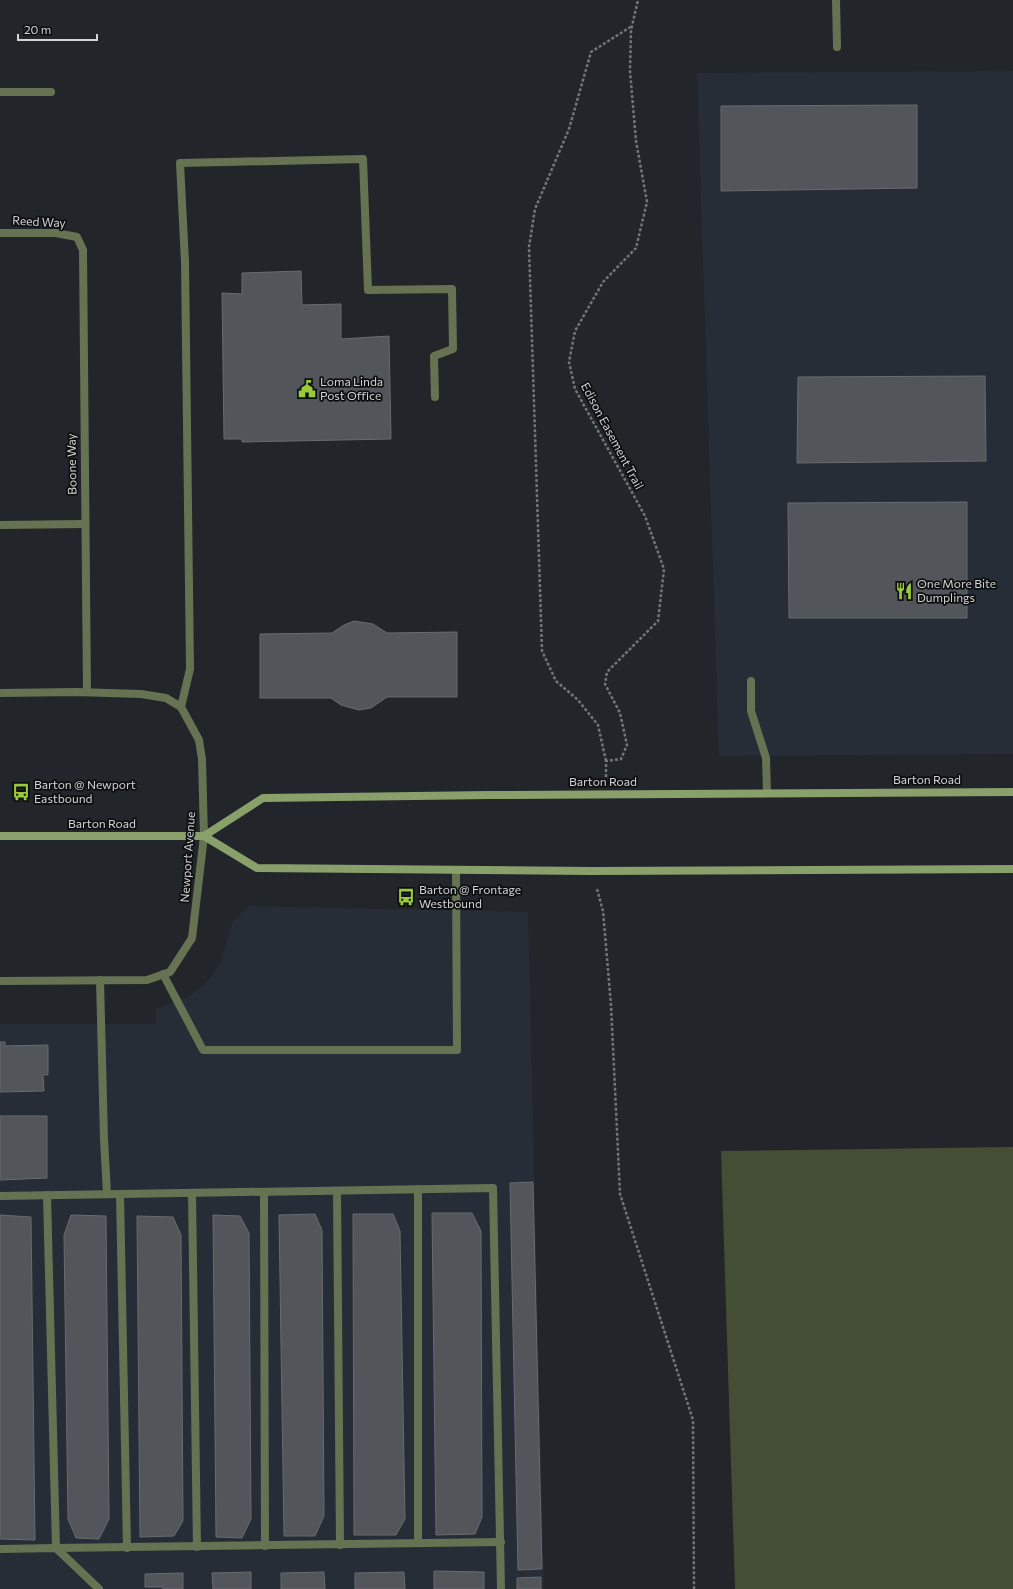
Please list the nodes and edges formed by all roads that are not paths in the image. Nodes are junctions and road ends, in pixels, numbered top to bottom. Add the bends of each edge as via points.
1 (836, 0) edge
2 (837, 47) dead end
3 (0, 92) edge
4 (51, 92) dead end
5 (0, 233) edge
6 (77, 237) joint
7 (435, 396) dead end
8 (85, 524) junction
9 (0, 525) edge
10 (751, 681) dead end
11 (87, 692) junction
12 (0, 693) edge
13 (181, 707) junction
14 (1013, 792) edge
15 (767, 793) junction
16 (0, 836) edge
17 (204, 836) junction
18 (1013, 869) edge
19 (456, 870) junction
20 (163, 974) junction
21 (100, 980) junction
22 (0, 981) edge
23 (418, 1190) junction
24 (336, 1191) junction
25 (264, 1192) junction
26 (192, 1193) junction
27 (107, 1194) junction
28 (120, 1194) junction
29 (47, 1195) junction
30 (0, 1196) edge
31 (501, 1542) junction
32 (418, 1543) junction
33 (340, 1545) junction
34 (265, 1546) junction
35 (197, 1547) junction
36 (56, 1548) junction
37 (127, 1548) junction
38 (0, 1549) edge
39 (99, 1589) edge
40 (501, 1589) edge

1 - 2 street
3 - 4 street
5 - 6 street, Reed Way via 56,233
6 - 8 street, Boone Way via 83,250
7 - 13 street via 434,356 454,349 452,289 368,290 363,159 180,163 185,262 190,669
8 - 9 street
8 - 11 street, Boone Way
10 - 15 street via 751,711 766,758
11 - 12 street
11 - 13 street via 141,694 166,698
13 - 17 street, Newport Avenue via 199,740 202,759
14 - 15 main road, Barton Road
15 - 17 main road, Barton Road via 263,798
16 - 17 main road, Barton Road
17 - 19 main road via 257,868
17 - 20 street, Newport Avenue via 192,938 170,972
18 - 19 main road
19 - 20 street via 457,1050 203,1050
20 - 21 street, Newport Avenue via 146,980
21 - 22 street, Newport Avenue
21 - 27 street
23 - 24 street
23 - 31 street via 493,1188
23 - 32 street
24 - 25 street
24 - 33 street
25 - 26 street
25 - 34 street
26 - 28 street
26 - 35 street
27 - 28 street
27 - 29 street
28 - 37 street
29 - 30 street
29 - 36 street
31 - 32 street
31 - 40 street
32 - 33 street
33 - 34 street
34 - 35 street
35 - 37 street
36 - 37 street
36 - 38 street
36 - 39 street

